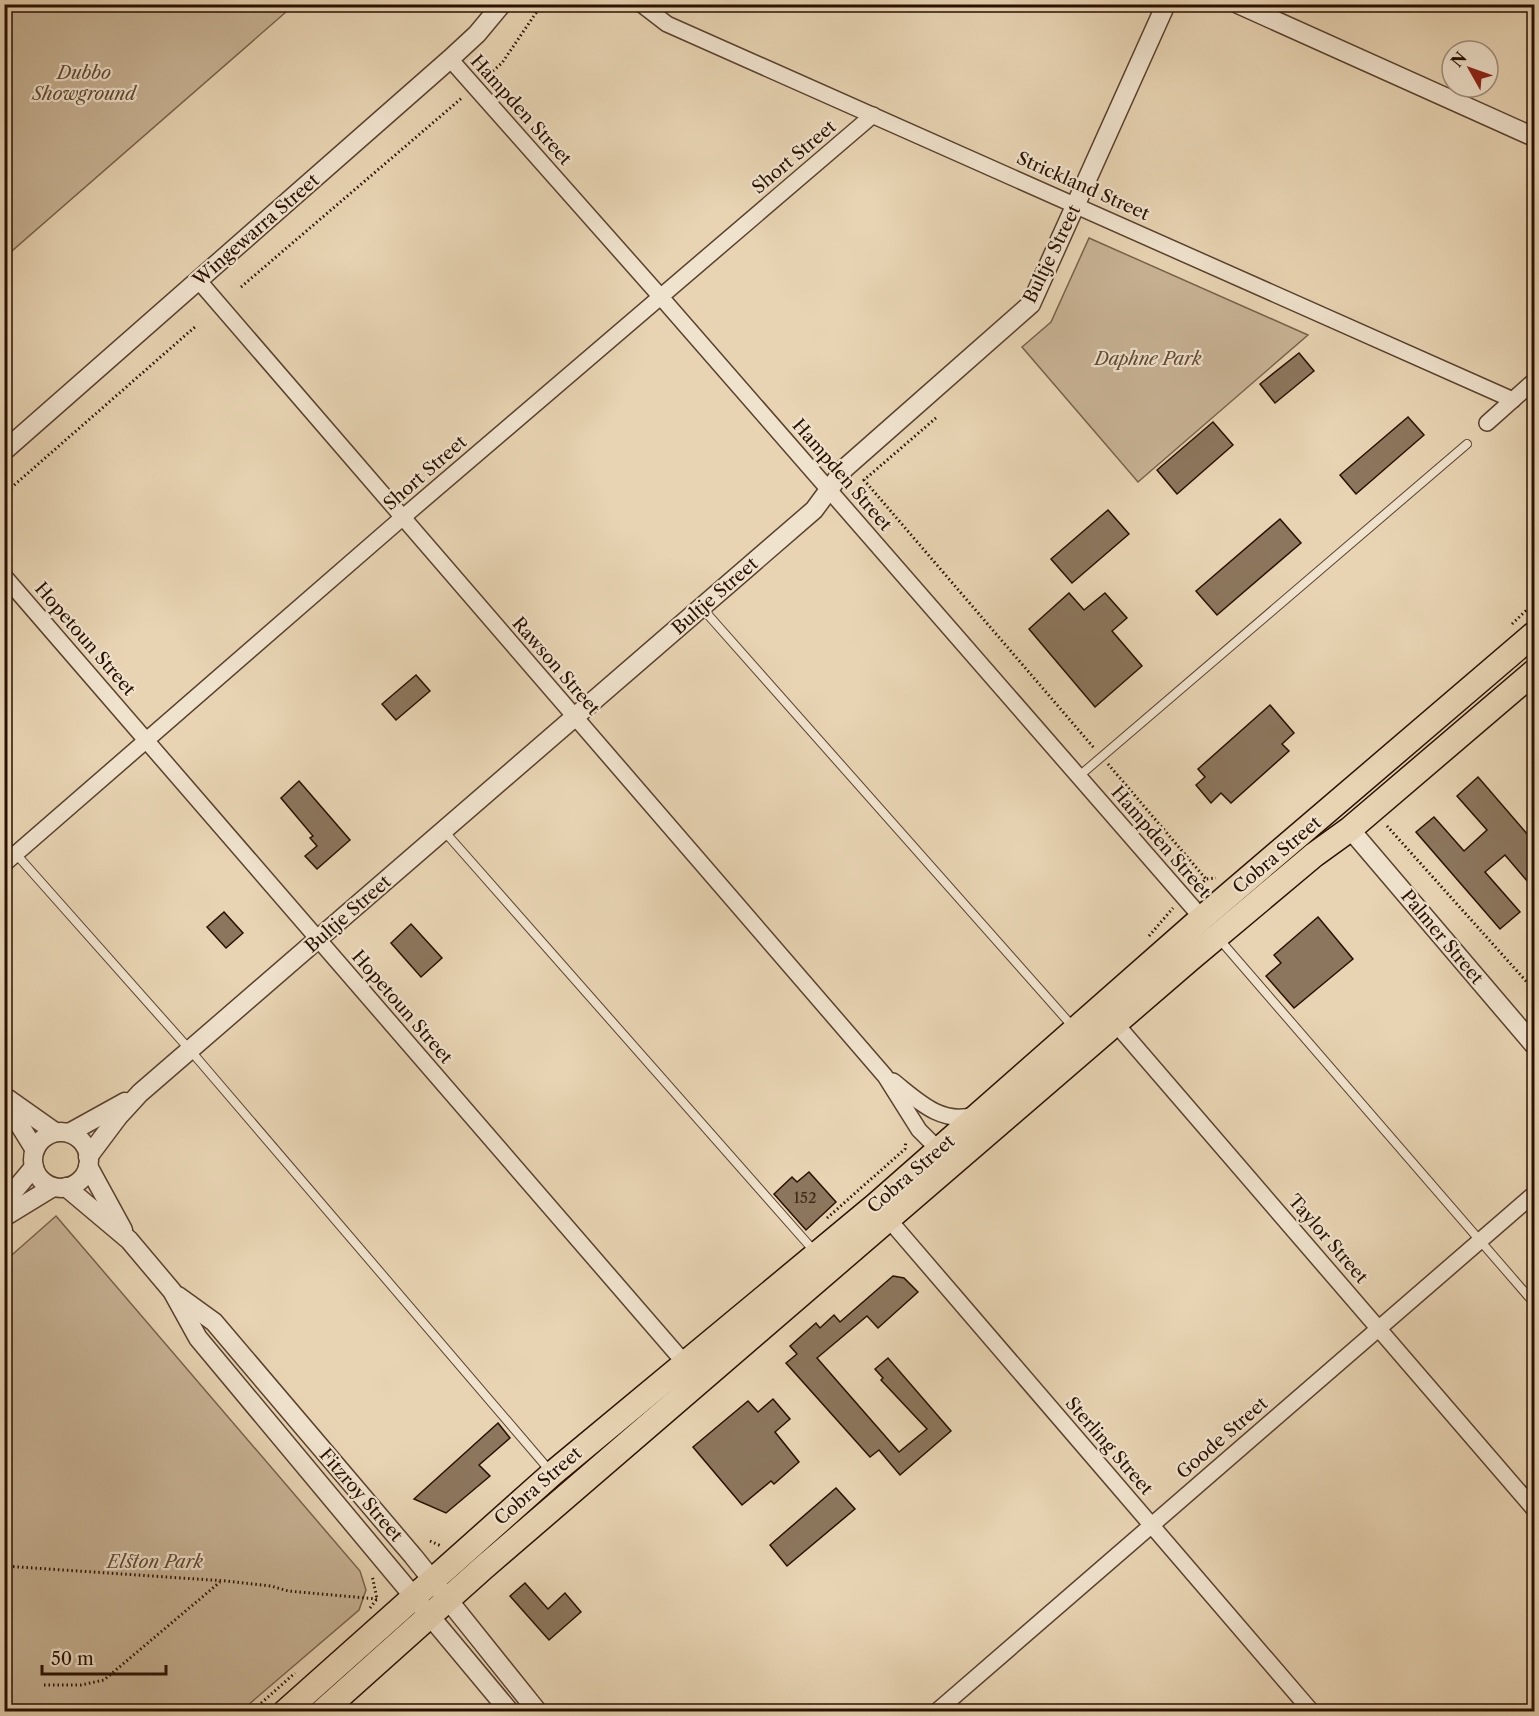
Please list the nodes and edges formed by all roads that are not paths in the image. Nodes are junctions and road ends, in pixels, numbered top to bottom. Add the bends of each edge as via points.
1 (501, 4) edge
2 (641, 4) edge
3 (1166, 4) edge
4 (1238, 4) edge
5 (450, 59) junction
6 (873, 115) junction
7 (1534, 136) edge
8 (1076, 204) junction
9 (198, 280) junction
10 (660, 296) junction
11 (1534, 381) edge
12 (1513, 400) junction
13 (1487, 423) dead end
14 (1467, 444) dead end
15 (4, 451) edge
16 (829, 490) junction
17 (402, 518) junction
18 (4, 576) edge
19 (701, 607) junction
20 (1534, 634) edge
21 (1534, 672) edge
22 (574, 717) junction
23 (147, 741) junction
24 (1078, 777) junction
25 (1350, 829) junction
26 (443, 830) junction
27 (1285, 850) junction
28 (10, 859) edge
29 (1209, 927) junction
30 (319, 940) junction
31 (1116, 1024) junction
32 (1078, 1030) junction
33 (1534, 1046) edge
34 (190, 1050) junction
35 (885, 1076) junction
36 (140, 1093) junction
37 (4, 1099) edge
38 (995, 1114) junction
39 (62, 1133) junction
40 (937, 1151) junction
41 (34, 1159) junction
42 (88, 1162) junction
43 (60, 1187) junction
44 (1534, 1194) edge
45 (4, 1203) edge
46 (883, 1213) junction
47 (4, 1217) edge
48 (129, 1240) junction
49 (1481, 1240) junction
50 (817, 1255) junction
51 (172, 1291) junction
52 (1534, 1303) edge
53 (1378, 1328) junction
54 (684, 1362) junction
55 (701, 1381) junction
56 (553, 1473) junction
57 (1534, 1509) edge
58 (1152, 1525) junction
59 (432, 1579) junction
60 (412, 1597) junction
61 (449, 1600) junction
62 (429, 1617) junction
63 (285, 1712) edge
64 (321, 1712) edge
65 (510, 1712) edge
66 (538, 1712) edge
67 (936, 1712) edge
68 (1312, 1712) edge

1 - 5 street, Wingewarra Street
2 - 6 street, Strickland Street via 667,24
3 - 8 street, Bultje Street
4 - 7 street
5 - 9 street, Wingewarra Street
5 - 10 street, Hampden Street
6 - 8 street, Strickland Street
6 - 10 street, Short Street
8 - 12 street, Strickland Street
8 - 16 street, Bultje Street via 1031,304 845,468
9 - 15 street, Wingewarra Street
9 - 17 street, Rawson Street
10 - 16 street, Hampden Street
10 - 17 street, Short Street
11 - 12 street
12 - 13 street
14 - 24 lane
16 - 19 street, Bultje Street via 814,510
16 - 24 street, Hampden Street
17 - 22 street, Rawson Street
17 - 23 street, Short Street
18 - 23 street, Hopetoun Street
19 - 22 street, Bultje Street
19 - 32 lane
20 - 27 highway, Cobra Street
21 - 25 highway, Cobra Street
22 - 26 street, Bultje Street
22 - 35 street, Rawson Street
23 - 28 street, Short Street
23 - 30 street, Hopetoun Street
24 - 29 street, Hampden Street
25 - 27 highway via 1332,824 1322,826
25 - 29 highway, Cobra Street
25 - 33 street, Palmer Street
26 - 30 street, Bultje Street
26 - 50 lane
27 - 29 highway, Cobra Street
28 - 34 lane
29 - 31 highway, Cobra Street via 1190,959
29 - 32 highway, Cobra Street
29 - 49 lane
30 - 34 street, Bultje Street
30 - 54 street, Hopetoun Street
31 - 32 street via 1101,1020
31 - 38 highway, Cobra Street
31 - 53 street, Taylor Street
32 - 38 highway, Cobra Street
34 - 36 street, Bultje Street
34 - 56 lane
35 - 38 street, Rawson Street via 947,1118
35 - 40 street, Rawson Street
36 - 39 street, Bultje Street
36 - 42 street, Bultje Street
37 - 39 street
37 - 41 street
38 - 40 highway, Cobra Street
38 - 46 highway, Cobra Street
39 - 41 street via 46,1136
39 - 42 street via 84,1145
40 - 46 highway, Cobra Street
41 - 43 street via 41,1180
41 - 45 street
42 - 43 street via 80,1180
42 - 48 street, Fitzroy Street
43 - 47 street
43 - 48 street, Fitzroy Street
44 - 49 street, Goode Street
46 - 50 highway, Cobra Street
46 - 55 highway, Cobra Street
46 - 58 street, Sterling Street
48 - 51 street, Fitzroy Street
49 - 52 lane
49 - 53 street, Goode Street
50 - 54 highway, Cobra Street
51 - 59 street, Fitzroy Street via 214,1322
51 - 60 street, Fitzroy Street via 198,1338
53 - 57 street, Taylor Street
53 - 58 street, Goode Street
54 - 55 street, Hopetoun Street
54 - 56 highway, Cobra Street
55 - 61 highway, Cobra Street
56 - 59 highway, Cobra Street
58 - 67 street, Goode Street
58 - 68 street, Sterling Street
59 - 60 highway, Cobra Street
59 - 61 street, Fitzroy Street
60 - 62 street, Fitzroy Street
60 - 63 highway, Cobra Street
61 - 62 highway, Cobra Street
61 - 66 street, Fitzroy Street
62 - 64 highway, Cobra Street
62 - 65 street, Fitzroy Street

